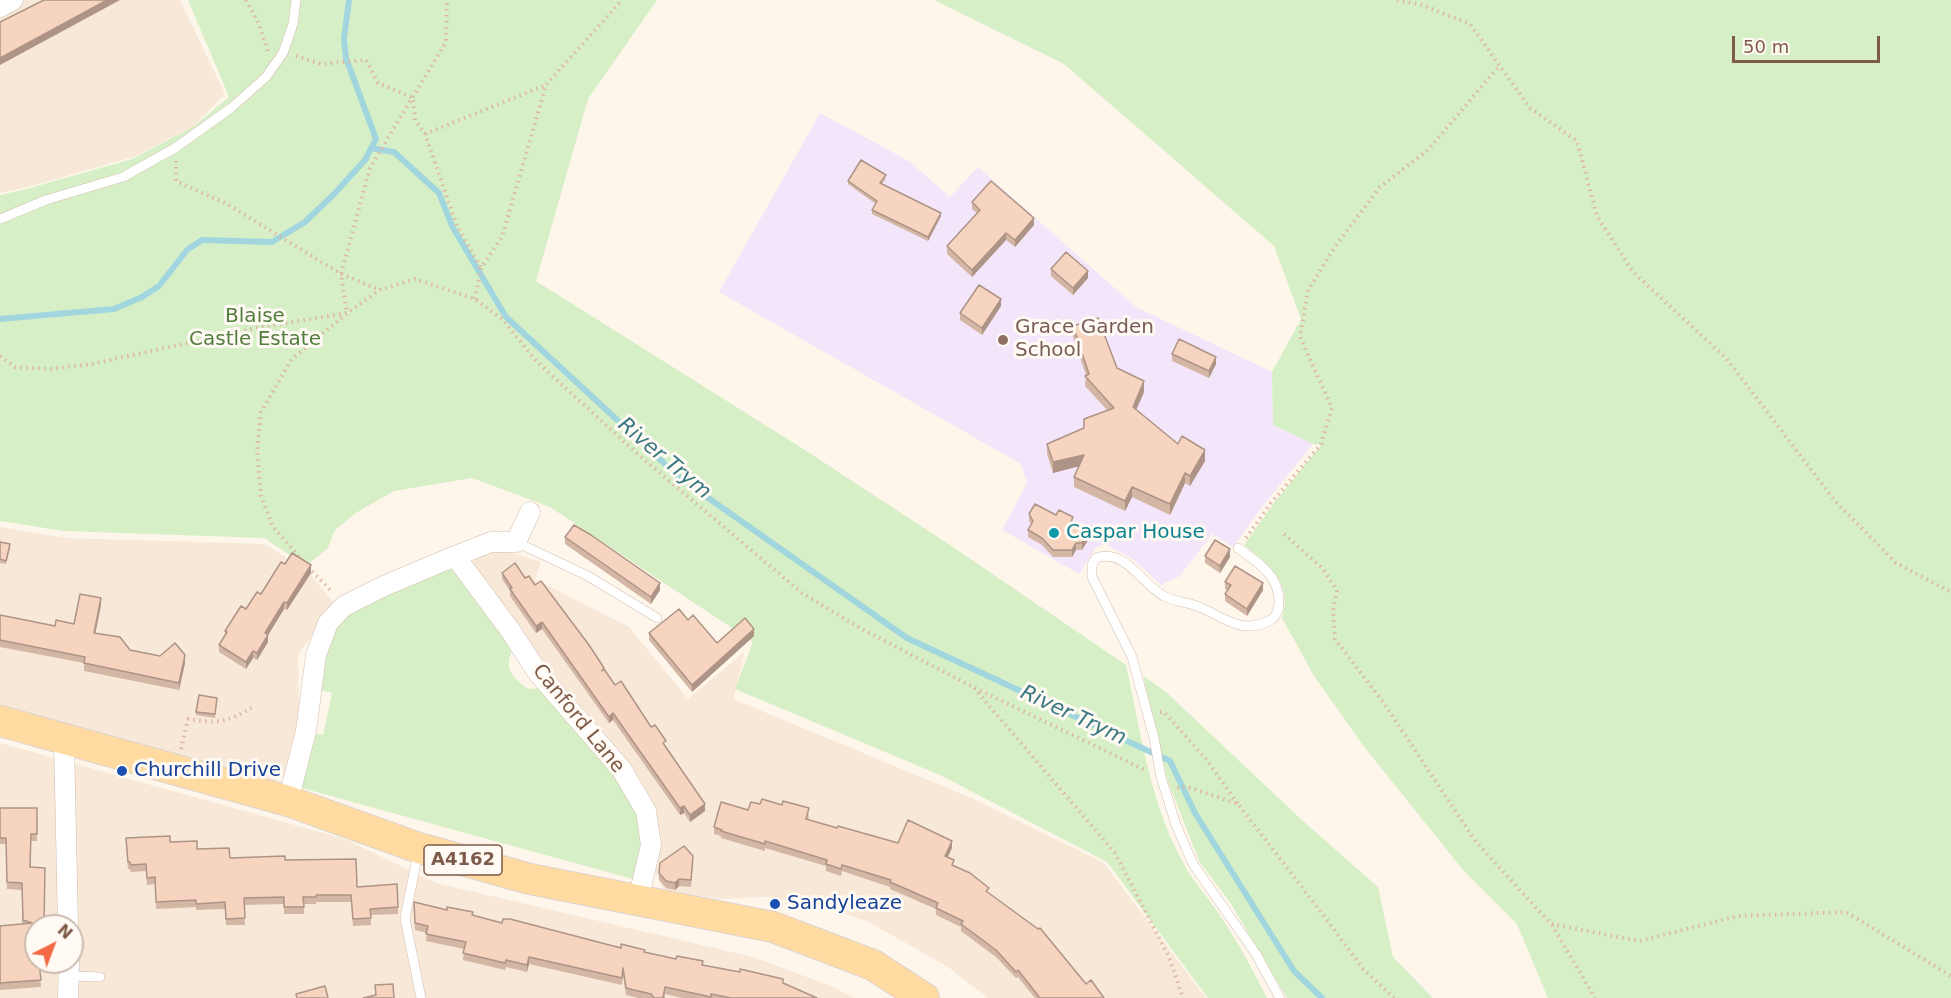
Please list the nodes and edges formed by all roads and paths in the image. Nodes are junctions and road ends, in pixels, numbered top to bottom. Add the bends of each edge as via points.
1 (13, 0) edge
2 (246, 0) edge
3 (296, 0) edge
4 (447, 0) edge
5 (622, 0) edge
6 (1397, 0) edge
7 (0, 7) edge
8 (283, 53) junction
9 (1500, 65) junction
10 (270, 70) junction
11 (546, 85) junction
12 (413, 98) junction
13 (425, 134) junction
14 (175, 148) junction
15 (0, 219) edge
16 (481, 268) junction
17 (341, 274) junction
18 (380, 290) junction
19 (475, 299) junction
20 (347, 313) junction
21 (0, 356) edge
22 (530, 512) dead end
23 (1284, 534) dead end
24 (516, 542) junction
25 (1238, 548) joint
26 (454, 556) junction
27 (1951, 592) edge
28 (344, 606) junction
29 (657, 618) dead end
30 (973, 687) junction
31 (254, 706) dead end
32 (1146, 709) junction
33 (0, 721) edge
34 (64, 739) junction
35 (176, 770) junction
36 (1161, 777) junction
37 (1188, 787) dead end
38 (288, 801) junction
39 (1238, 804) junction
40 (419, 848) junction
41 (638, 900) junction
42 (68, 914) edge
43 (1551, 924) junction
44 (84, 973) edge
45 (69, 974) edge
46 (1951, 976) edge
47 (100, 977) dead end
48 (68, 998) edge
49 (421, 998) edge
50 (924, 998) edge
51 (1183, 998) edge
52 (1280, 998) edge
53 (1394, 998) edge
54 (1595, 998) edge

1 - 7 street
2 - 10 path via 259,24
3 - 8 lane
4 - 12 path via 446,42
5 - 11 path
6 - 9 path via 1422,5 1470,24
8 - 10 lane
8 - 12 path via 321,64 366,60 378,83
9 - 25 path via 1428,150 1380,187 1308,290 1300,337 1332,408 1321,444
9 - 27 path via 1530,108 1577,141 1597,216 1633,272 1726,357 1835,501 1896,563
10 - 14 lane via 231,108
11 - 13 path
11 - 16 path via 502,237
12 - 13 path via 415,120
12 - 17 path via 370,168
13 - 16 path via 457,226
14 - 15 lane via 123,177 46,200
14 - 17 path via 176,181 226,204
16 - 19 path
17 - 18 path
17 - 20 path
18 - 19 path via 414,279
18 - 20 path
19 - 30 path via 503,320 536,361 641,457 802,593
20 - 21 path via 261,327 92,364 50,369 15,367
20 - 28 path via 292,359 261,412 256,451 261,496 273,527
22 - 24 street
23 - 43 path via 1323,570 1337,591 1333,611 1335,639 1383,702 1476,842
24 - 26 street via 491,542
24 - 29 lane via 588,576
25 - 32 lane via 1266,569 1277,586 1279,608 1268,622 1253,626 1235,624 1196,605 1164,596 1111,555 1096,558 1092,577 1132,657
26 - 28 street
26 - 41 street, Canford Lane via 538,673 622,770 645,812 651,845
28 - 38 street via 328,622 318,647 306,731
30 - 36 path
30 - 51 path via 1115,853 1169,957
31 - 35 path via 224,722 188,718
32 - 36 lane
32 - 39 path via 1164,712 1206,759
33 - 34 main road, A4162
34 - 35 main road, A4162
34 - 42 street
35 - 38 main road, A4162
36 - 52 lane via 1193,864 1256,954
37 - 39 path
38 - 40 main road, A4162
39 - 53 path via 1363,969
40 - 41 main road, A4162 via 530,879
40 - 49 lane via 405,918
41 - 50 main road, A4162 via 773,927 873,965
43 - 46 path via 1639,941 1738,916 1846,912
43 - 54 path
44 - 47 lane
45 - 48 street

